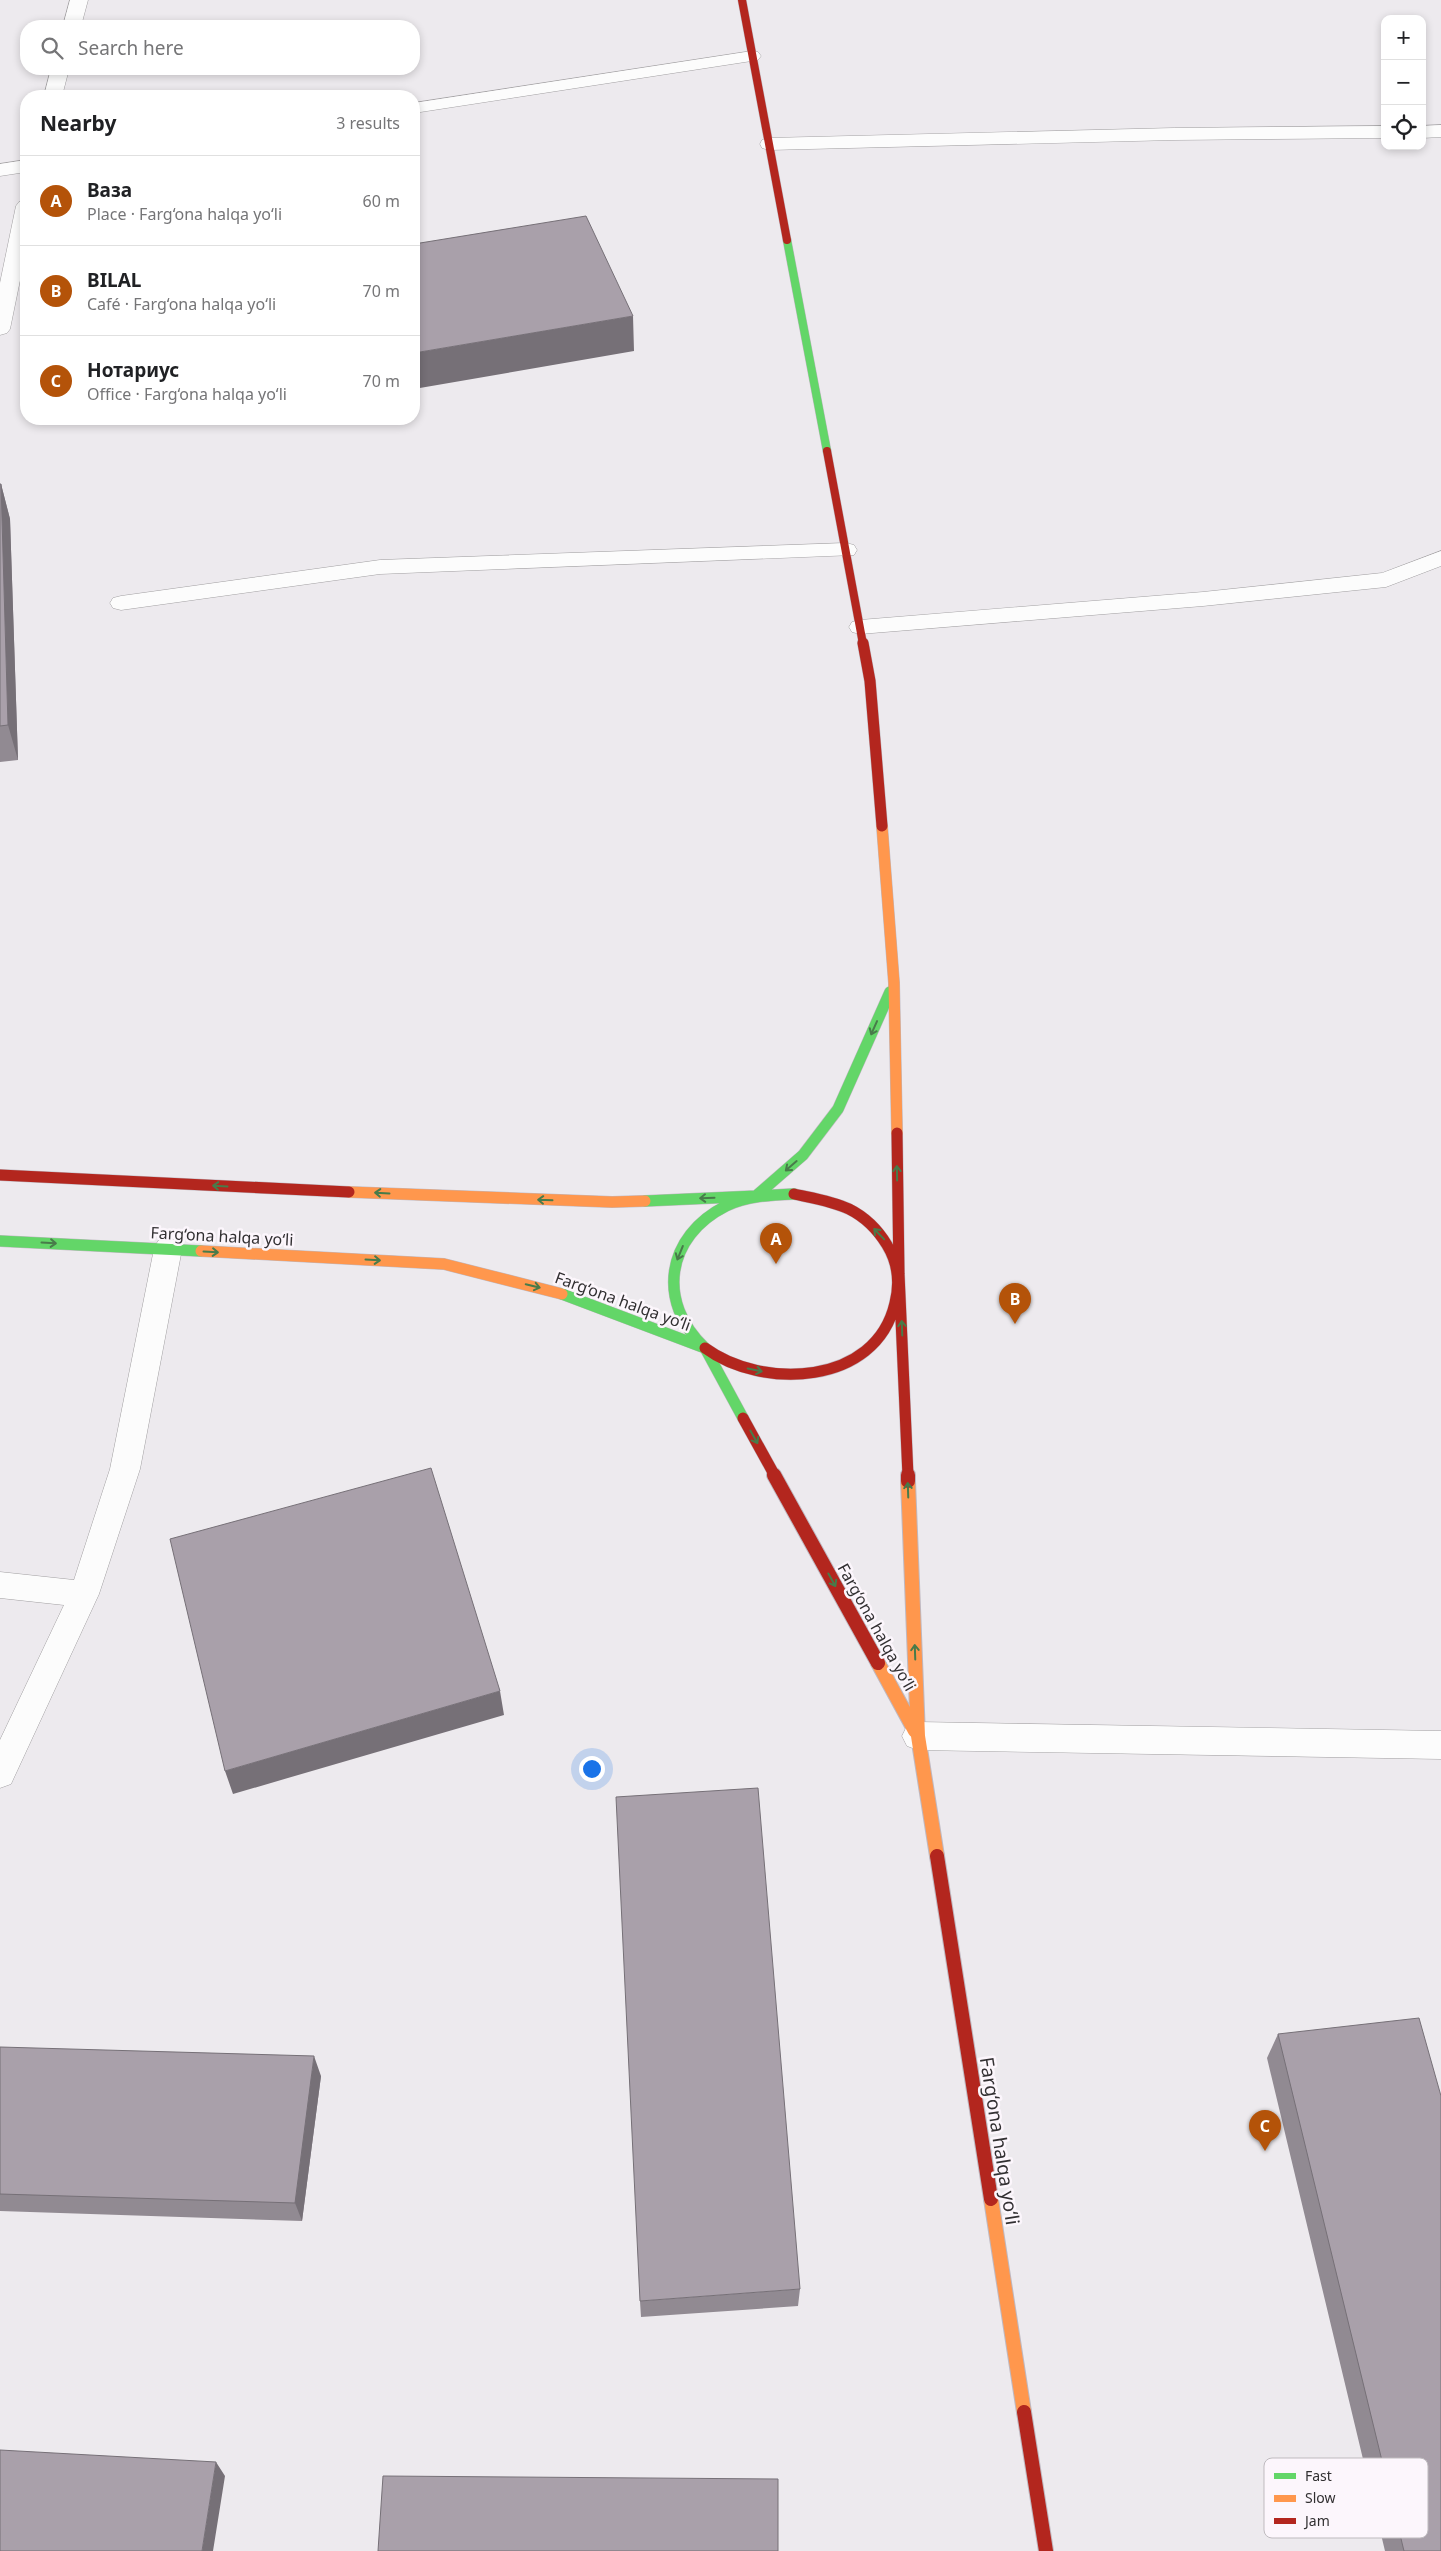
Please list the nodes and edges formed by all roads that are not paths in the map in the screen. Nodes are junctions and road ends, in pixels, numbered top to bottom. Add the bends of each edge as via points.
1 (79, 0) edge
2 (742, 0) edge
3 (74, 20) edge
4 (752, 56) junction
5 (58, 75) edge
6 (55, 90) edge
7 (420, 107) edge
8 (1441, 131) edge
9 (1381, 132) edge
10 (1426, 132) edge
11 (769, 144) junction
12 (20, 167) edge
13 (0, 170) edge
14 (20, 234) edge
15 (0, 329) edge
16 (846, 550) junction
17 (1441, 558) edge
18 (121, 603) dead end
19 (860, 627) junction
20 (894, 983) junction
21 (0, 1175) edge
22 (756, 1196) junction
23 (0, 1241) edge
24 (168, 1250) junction
25 (899, 1274) junction
26 (705, 1348) junction
27 (0, 1585) edge
28 (84, 1594) junction
29 (918, 1736) junction
30 (1441, 1745) edge
31 (0, 1774) edge
32 (1046, 2551) edge

1 - 3 street
2 - 4 main road
4 - 7 street
4 - 11 main road
5 - 6 street
8 - 10 street
9 - 11 street
11 - 16 main road
12 - 13 street
14 - 15 street
16 - 18 street via 380,567
16 - 19 main road
17 - 19 street via 1386,580
19 - 20 main road via 870,681
20 -> 22 main road via 838,1109 803,1155
25 -> 20 main road
22 -> 21 main road via 602,1202
25 -> 22 main road via 888,1243 864,1218 832,1201 794,1194
22 -> 26 main road via 725,1206 699,1224 681,1247 672,1273 673,1300 685,1326
23 -> 24 main road, Farg‘ona halqa yo‘li
24 -> 26 main road, Farg‘ona halqa yo‘li via 444,1264 576,1297
24 - 28 street via 124,1469
26 -> 25 main road via 738,1367 778,1376 818,1372 855,1358 882,1335 897,1306
29 -> 25 main road, Farg‘ona halqa yo‘li
26 -> 29 main road, Farg‘ona halqa yo‘li
27 - 28 street
28 - 31 street
29 - 30 street
29 - 32 main road, Farg‘ona halqa yo‘li

